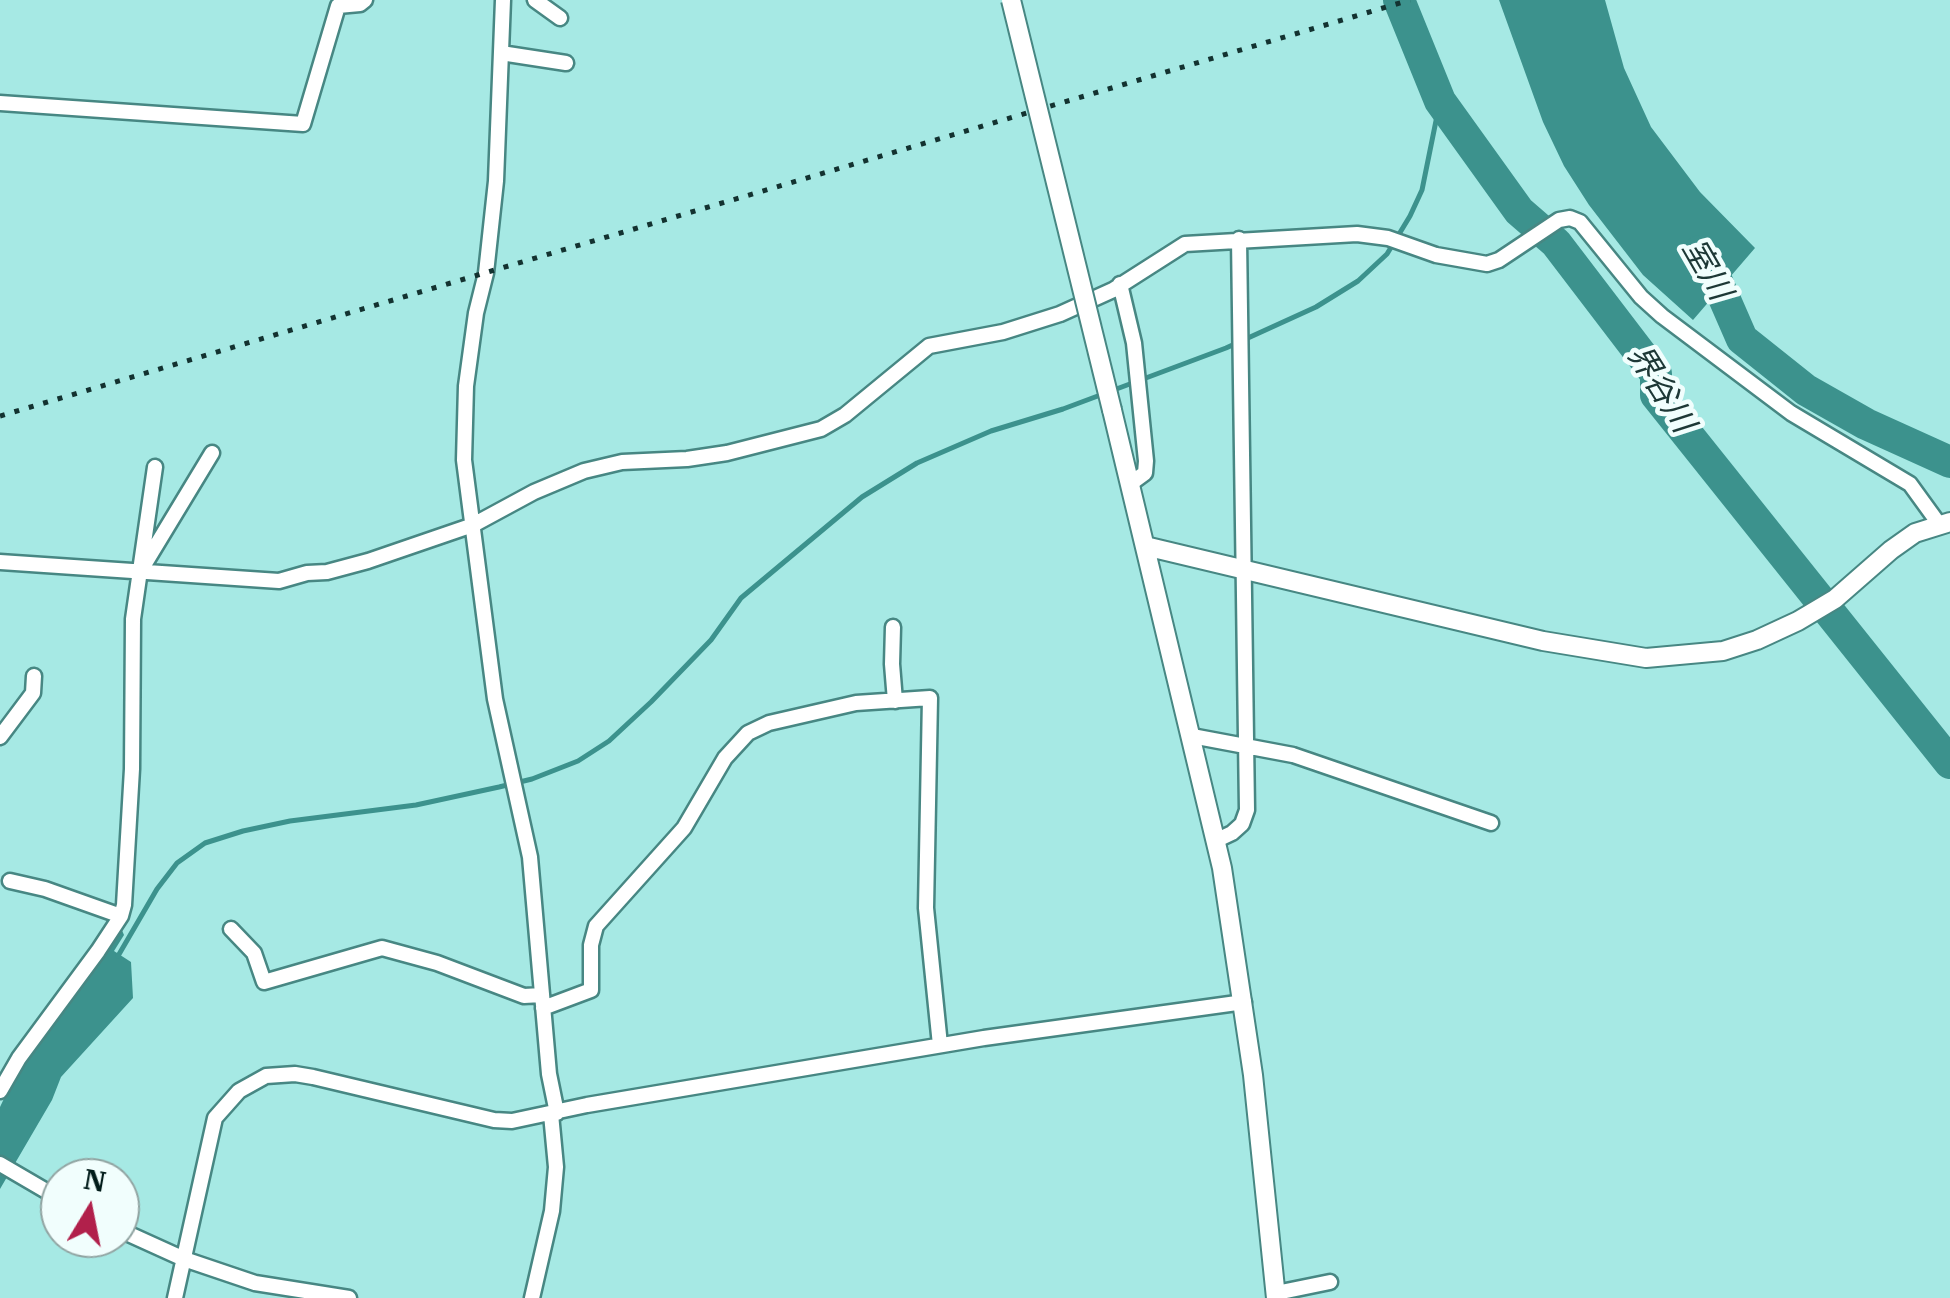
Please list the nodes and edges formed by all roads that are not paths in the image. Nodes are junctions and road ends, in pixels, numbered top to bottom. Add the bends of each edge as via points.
1 (365, 0) edge
2 (503, 0) edge
3 (535, 0) edge
4 (1011, 0) edge
5 (560, 18) dead end
6 (501, 53) junction
7 (566, 63) dead end
8 (0, 103) edge
9 (1240, 239) junction
10 (1120, 284) junction
11 (212, 453) dead end
12 (154, 467) dead end
13 (1130, 484) junction
14 (1944, 524) edge
15 (473, 525) junction
16 (1145, 546) junction
17 (0, 562) edge
18 (1242, 568) junction
19 (140, 572) junction
20 (893, 627) dead end
21 (34, 676) dead end
22 (896, 700) junction
23 (1192, 736) junction
24 (0, 737) edge
25 (1247, 747) junction
26 (1492, 823) dead end
27 (1216, 841) junction
28 (10, 880) dead end
29 (120, 916) junction
30 (230, 930) dead end
31 (543, 1002) junction
32 (1244, 1002) junction
33 (940, 1045) junction
34 (0, 1091) edge
35 (554, 1114) junction
36 (5, 1167) edge
37 (40, 1187) edge
38 (140, 1239) edge
39 (184, 1259) junction
40 (1330, 1282) dead end
41 (1276, 1295) edge
42 (175, 1298) edge
43 (348, 1298) edge
44 (532, 1298) edge

1 - 8 street via 338,6 302,124
2 - 6 street
3 - 5 street
4 - 13 street, bridge
6 - 7 street
6 - 15 street via 496,181 463,429
9 - 10 street via 1185,244
9 - 14 street via 1358,234 1475,264 1499,260 1559,220 1580,222 1642,297 1688,338 1791,413 1910,484
9 - 18 street
10 - 13 street via 1134,343 1146,461 1145,472
10 - 15 street via 1040,321 929,346 821,429 727,452 584,471
11 - 19 street
12 - 19 street
13 - 16 street
14 - 18 street via 1891,550 1815,612 1757,640 1723,651 1646,658 1543,641
15 - 19 street via 368,561 279,581
15 - 31 street via 495,699 530,856
16 - 18 street
16 - 23 street
17 - 19 street
18 - 25 street
19 - 29 street
20 - 22 street
21 - 24 street via 33,693
22 - 31 street via 807,712 748,733 725,758 684,828 596,926 591,990
22 - 33 street via 930,698 926,908
23 - 25 street
23 - 27 street
25 - 26 street via 1315,762
25 - 27 street via 1247,810 1242,824
27 - 32 street
28 - 29 street
29 - 34 street
30 - 31 street via 254,953 264,982 382,948
31 - 35 street
32 - 33 street
32 - 41 street
33 - 35 street
35 - 39 street via 494,1120 313,1077 266,1076 239,1091 216,1118
35 - 44 street via 552,1211
36 - 37 street
38 - 39 street
39 - 42 street
39 - 43 street via 255,1283
40 - 41 street

